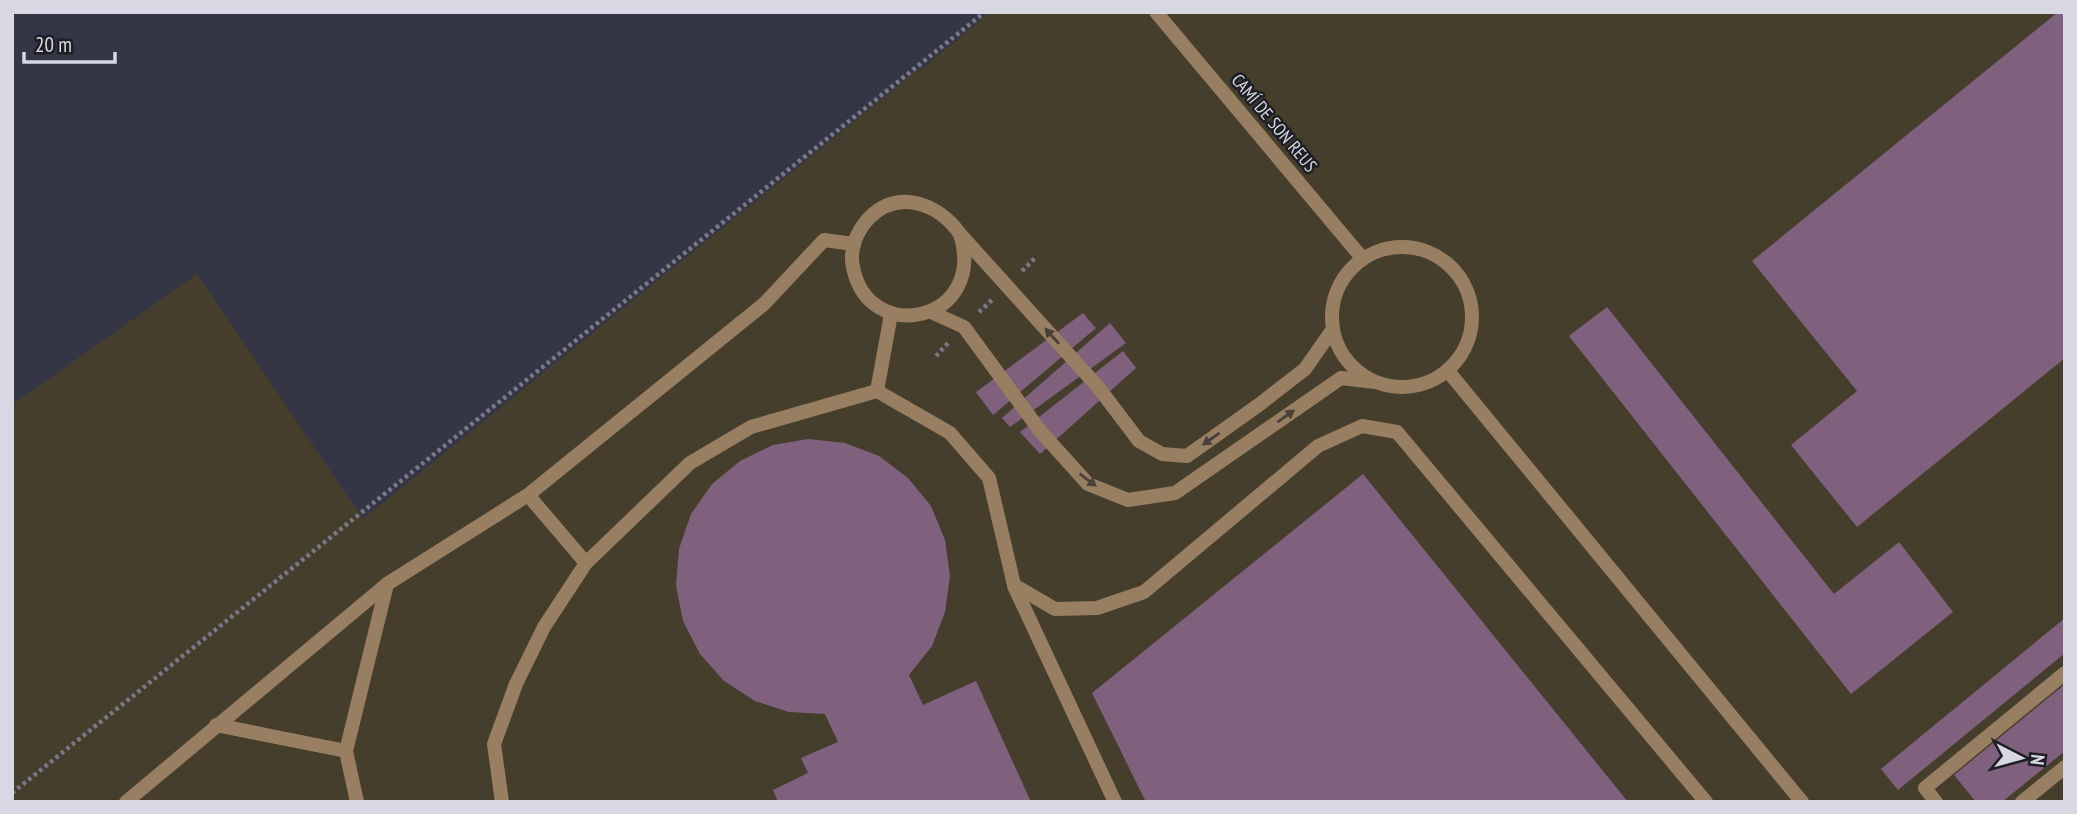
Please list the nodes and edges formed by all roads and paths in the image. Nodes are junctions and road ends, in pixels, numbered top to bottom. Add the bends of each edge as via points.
1 (985, 12) edge
2 (1156, 12) edge
3 (960, 233) junction
4 (854, 244) junction
5 (1036, 257) dead end
6 (1363, 259) junction
7 (1007, 286) junction
8 (931, 312) junction
9 (891, 314) junction
10 (964, 327) junction
11 (1333, 329) junction
12 (936, 356) dead end
13 (1448, 371) junction
14 (1375, 382) junction
15 (877, 391) junction
16 (528, 495) junction
17 (586, 563) junction
18 (387, 584) junction
19 (1014, 585) junction
20 (2065, 673) edge
21 (216, 725) junction
22 (346, 751) junction
23 (2065, 767) edge
24 (12, 793) edge
25 (126, 802) edge
26 (357, 802) edge
27 (502, 802) edge
28 (1115, 802) edge
29 (1706, 802) edge
30 (1802, 802) edge
31 (1937, 802) edge
32 (2022, 802) edge

1 - 24 path
2 - 6 street, CAMÍ DE SON REUS
3 - 4 street via 936,209 903,202 872,215
3 - 7 street
3 - 8 street via 965,270 958,288
4 - 9 street via 855,278 870,300
4 - 16 street via 824,240 764,304
5 - 7 path
6 - 11 street via 1348,272 1338,290 1332,309
6 - 13 street via 1393,248 1424,250 1443,260 1463,281 1473,319 1465,348
7 - 10 path
11 -> 7 street via 1305,369 1261,404 1187,456 1162,454 1139,441 1098,387
8 - 9 street
8 - 10 street
9 - 15 street
10 - 12 path
10 -> 14 street via 1041,432 1088,484 1128,500 1175,493 1342,378
11 - 14 street via 1341,351 1356,370
13 - 14 street via 1413,387
13 - 30 street
15 - 17 street via 751,427 690,463
15 - 19 street via 950,433 989,478
16 - 17 street
16 - 18 street
17 - 27 street via 544,627 494,744
18 - 21 street
18 - 22 street
19 - 28 street
19 - 29 street via 1055,609 1097,608 1144,592 1318,446 1362,426 1397,432
20 - 31 street via 1925,788
21 - 22 street
21 - 25 street
22 - 26 street
23 - 32 street

